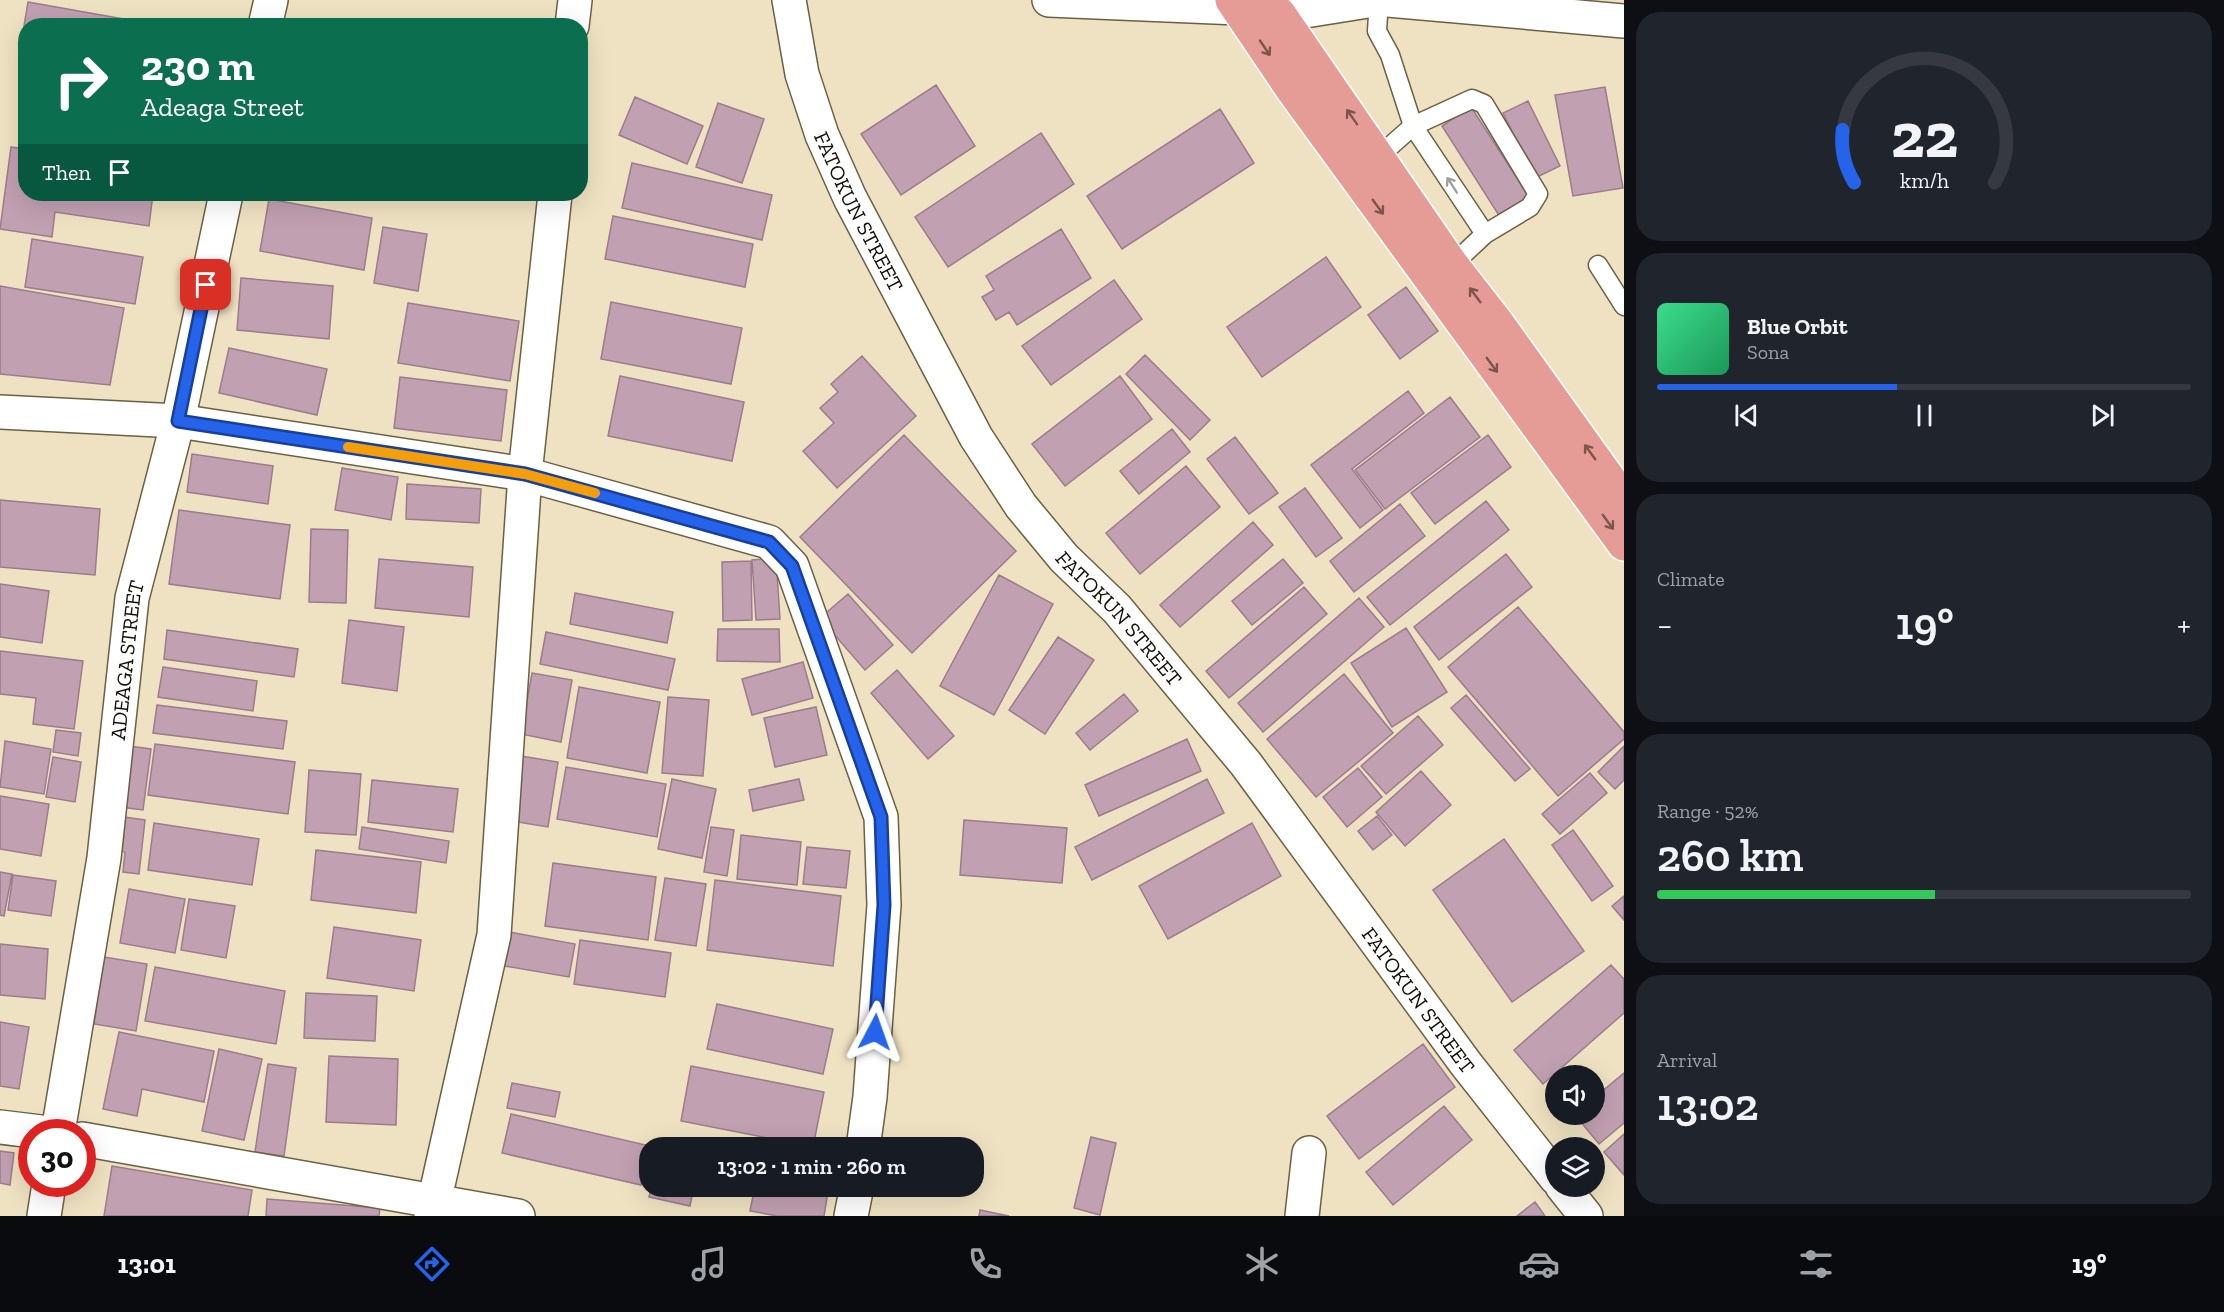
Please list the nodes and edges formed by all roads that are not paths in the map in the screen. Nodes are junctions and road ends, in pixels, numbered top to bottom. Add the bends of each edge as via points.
1 (271, 0) edge
2 (575, 0) edge
3 (789, 0) edge
4 (1049, 0) edge
5 (1374, 0) edge
6 (1379, 0) edge
7 (1388, 0) edge
8 (1254, 6) edge
9 (267, 18) edge
10 (574, 18) edge
11 (1624, 21) edge
12 (1413, 126) junction
13 (1379, 156) junction
14 (225, 201) edge
15 (554, 201) edge
16 (1485, 234) junction
17 (1452, 265) junction
18 (1598, 265) dead end
19 (1624, 306) edge
20 (0, 412) edge
21 (178, 421) junction
22 (525, 474) junction
23 (1624, 500) edge
24 (1624, 544) edge
25 (60, 1119) edge
26 (0, 1127) edge
27 (18, 1129) edge
28 (865, 1137) edge
29 (96, 1142) edge
30 (1309, 1153) dead end
31 (1545, 1164) edge
32 (47, 1197) edge
33 (855, 1197) edge
34 (1571, 1197) edge
35 (432, 1209) edge
36 (44, 1216) edge
37 (519, 1216) edge
38 (851, 1216) edge
39 (1302, 1216) edge
40 (1586, 1216) edge

1 - 9 street
2 - 10 street
3 - 31 street, FATOKUN STREET via 802,74 822,135 850,198 976,437 1021,506 1064,558 1117,609 1246,764 1466,1065
4 - 8 street
5 - 8 street
6 - 12 lane via 1377,31 1390,55
7 - 11 street
13 -> 8 main road
8 -> 24 main road via 1305,108
12 - 13 lane
16 -> 12 lane
12 - 16 lane via 1472,99 1484,104 1538,194 1521,214
13 - 17 main road
14 - 21 street, ADEAGA STREET
15 - 22 street
16 - 17 lane
23 -> 17 main road
18 - 19 lane
20 - 21 street
21 - 22 street
21 - 25 street, ADEAGA STREET via 132,598 104,858
22 - 28 street via 769,542 792,566 881,817 884,905
22 - 35 street via 494,935
26 - 27 street
29 - 35 street
30 - 39 street
32 - 36 street
33 - 38 street
34 - 40 street
35 - 37 street

